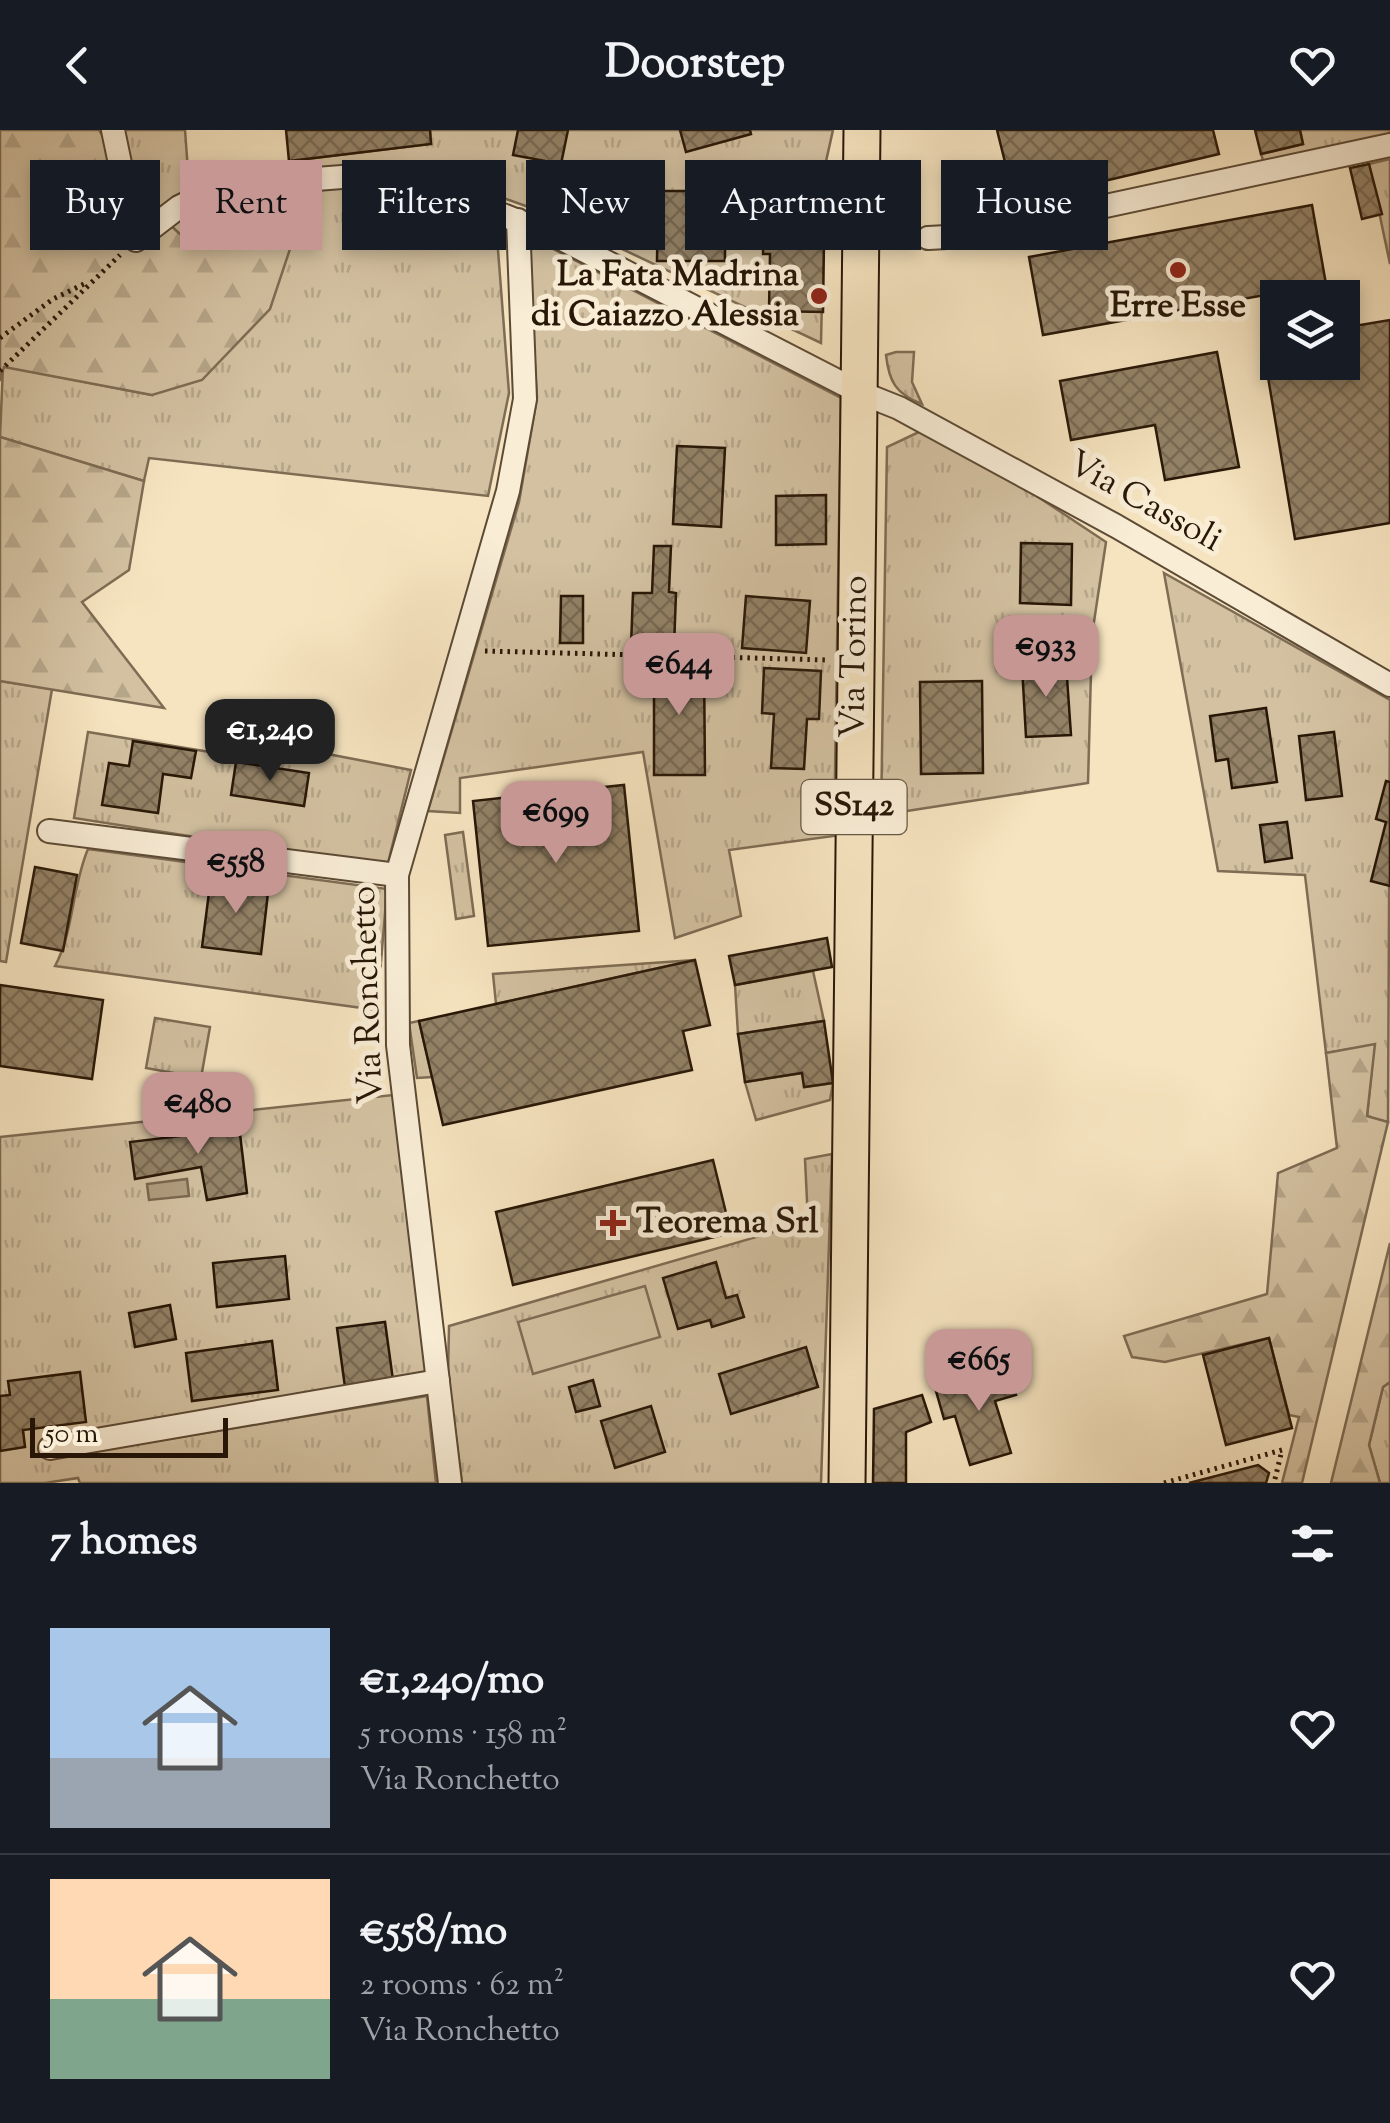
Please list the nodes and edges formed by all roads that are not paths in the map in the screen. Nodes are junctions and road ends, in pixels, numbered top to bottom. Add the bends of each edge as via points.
1 (113, 130) edge
2 (862, 130) edge
3 (1390, 146) edge
4 (518, 220) junction
5 (928, 238) dead end
6 (859, 392) junction
7 (1390, 685) edge
8 (49, 830) dead end
9 (398, 875) junction
10 (438, 1380) junction
11 (50, 1448) dead end
12 (450, 1483) edge
13 (846, 1483) edge

1 - 4 street, Via Cassoli via 136,240 236,179 368,175 435,188
2 - 6 main road, Via Torino / SS142
3 - 5 street via 966,236
4 - 6 street, Via Cassoli
4 - 9 street, Via Ronchetto via 525,399 508,492
6 - 7 street, Via Cassoli via 1116,526
6 - 13 main road, Via Torino / SS142
8 - 9 street
9 - 10 street, Via Ronchetto via 398,1045
10 - 11 street
10 - 12 street, Via Ronchetto

